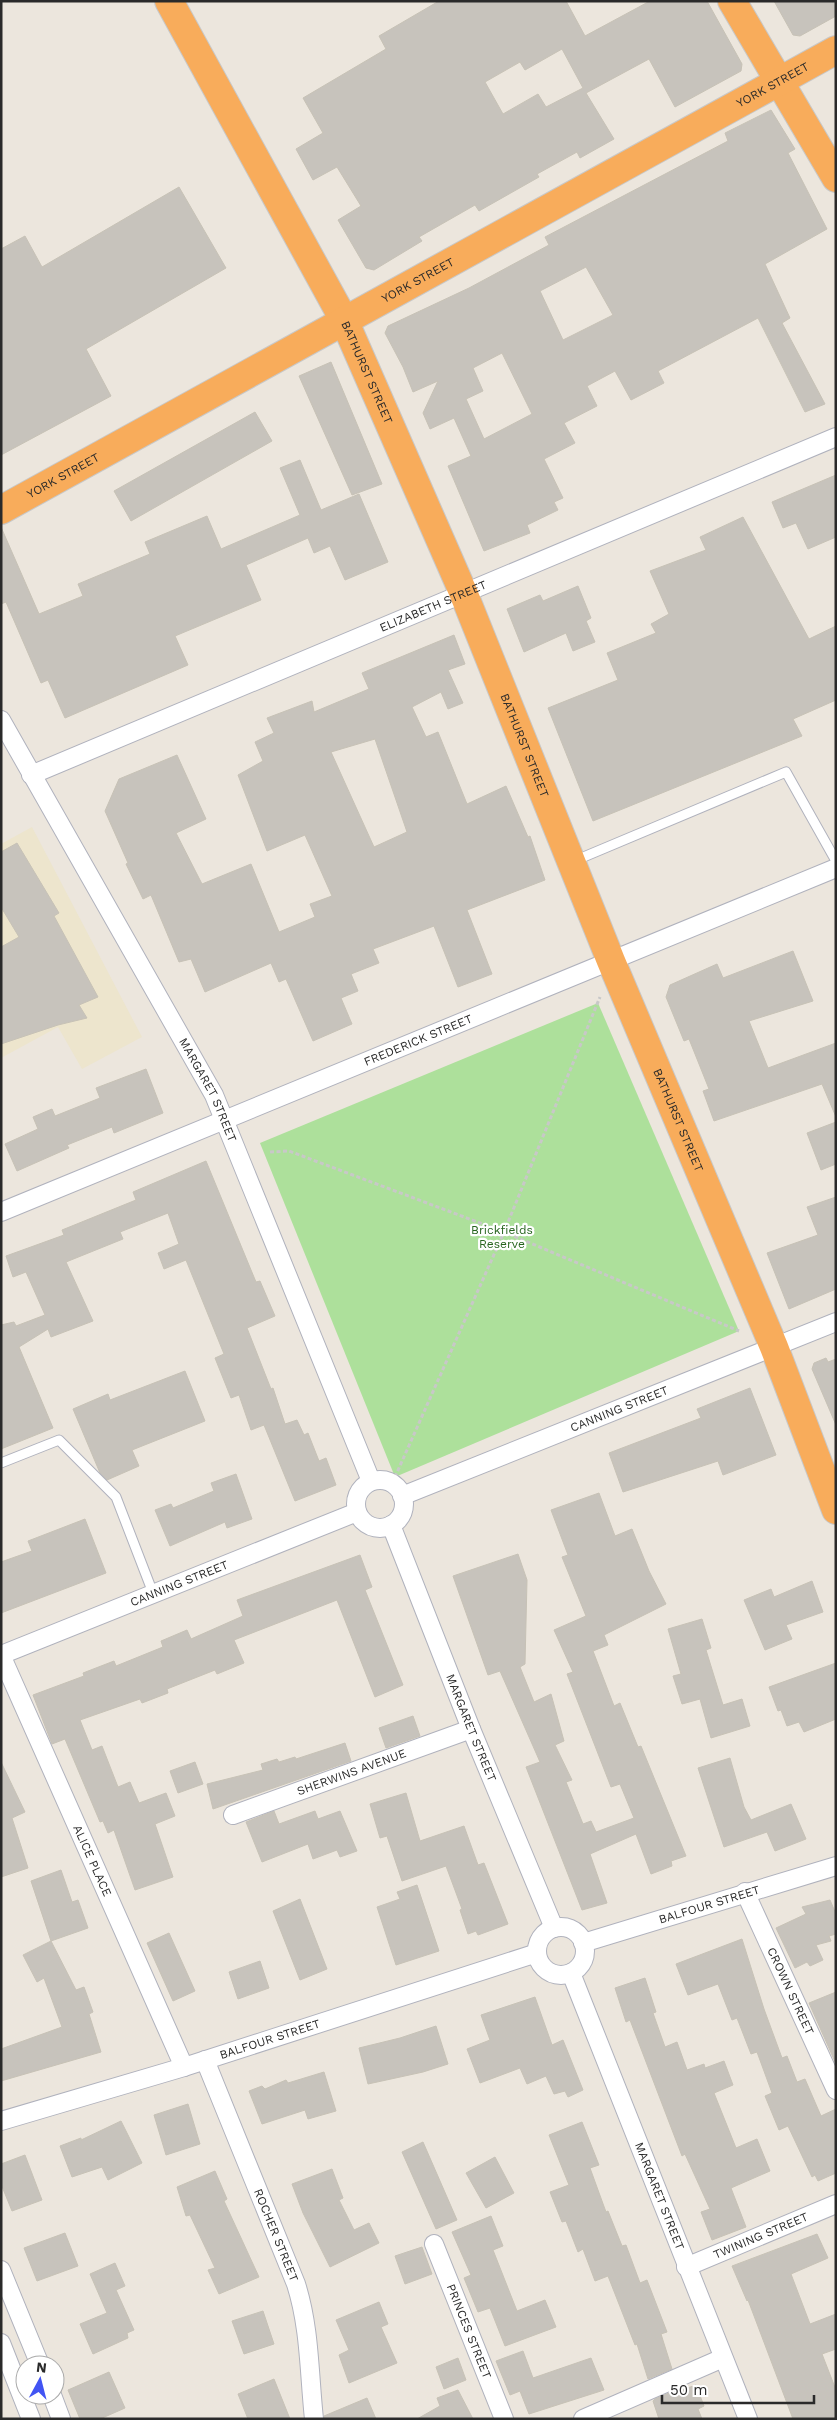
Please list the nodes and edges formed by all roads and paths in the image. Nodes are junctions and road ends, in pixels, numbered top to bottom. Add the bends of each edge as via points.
1 (169, 1) edge
2 (732, 1) edge
3 (836, 50) edge
4 (779, 82) junction
5 (836, 178) edge
6 (344, 320) junction
7 (836, 438) edge
8 (1, 510) edge
9 (463, 592) junction
10 (1, 720) edge
11 (31, 775) junction
12 (836, 861) edge
13 (571, 862) junction
14 (836, 868) edge
15 (611, 961) junction
16 (600, 998) dead end
17 (225, 1120) junction
18 (270, 1152) dead end
19 (1, 1212) edge
20 (504, 1232) junction
21 (836, 1322) edge
22 (738, 1331) dead end
23 (774, 1347) junction
24 (1, 1463) edge
25 (396, 1477) dead end
26 (371, 1482) junction
27 (402, 1496) junction
28 (836, 1510) edge
29 (357, 1512) junction
30 (390, 1525) junction
31 (153, 1593) junction
32 (1, 1655) edge
33 (471, 1729) junction
34 (233, 1814) dead end
35 (836, 1866) edge
36 (745, 1892) junction
37 (554, 1928) junction
38 (583, 1943) junction
39 (537, 1954) junction
40 (571, 1973) junction
41 (206, 2060) junction
42 (184, 2067) junction
43 (836, 2090) edge
44 (1, 2121) edge
45 (836, 2204) edge
46 (434, 2244) dead end
47 (686, 2267) junction
48 (1, 2270) edge
49 (7, 2301) edge
50 (1, 2343) edge
51 (35, 2355) edge
52 (723, 2358) junction
53 (56, 2405) edge
54 (31, 2419) edge
55 (61, 2419) edge
56 (314, 2419) edge
57 (504, 2419) edge
58 (583, 2419) edge
59 (748, 2419) edge

1 - 6 highway, BATHURST STREET
2 - 4 highway
3 - 4 highway, YORK STREET
4 - 5 highway
4 - 6 highway, YORK STREET
6 - 8 highway, YORK STREET
6 - 9 highway, BATHURST STREET
7 - 9 street, ELIZABETH STREET
9 - 11 street, ELIZABETH STREET
9 - 13 highway, BATHURST STREET
10 - 11 street, MARGARET STREET
11 - 17 street, MARGARET STREET via 202,1072
12 - 13 lane via 786,772
13 - 15 highway, BATHURST STREET
14 - 15 street, FREDERICK STREET
15 - 17 street, FREDERICK STREET
15 - 23 highway, BATHURST STREET
16 - 20 path
17 - 19 street, FREDERICK STREET
17 - 26 street, MARGARET STREET
18 - 20 path via 289,1151
20 - 22 path
20 - 25 path
21 - 23 street, CANNING STREET
23 - 27 street, CANNING STREET
23 - 28 highway, BATHURST STREET
24 - 31 lane via 58,1440 116,1497
26 - 27 street via 393,1484
26 - 29 street via 357,1497
27 - 30 street via 403,1510
29 - 30 street via 367,1524 383,1528
29 - 31 street, CANNING STREET
30 - 33 street, MARGARET STREET
31 - 32 street, CANNING STREET
32 - 42 street, ALICE PLACE
33 - 34 street, SHERWINS AVENUE
33 - 37 street, MARGARET STREET
35 - 36 street, BALFOUR STREET
36 - 38 street, BALFOUR STREET
36 - 43 street, CROWN STREET
37 - 38 street via 568,1928 580,1936
37 - 39 street via 543,1935
38 - 40 street via 585,1950 581,1963
39 - 40 street via 549,1972
39 - 41 street, BALFOUR STREET
40 - 47 street, MARGARET STREET
41 - 42 street, BALFOUR STREET
41 - 56 street, ROCHER STREET via 304,2310
42 - 44 street, BALFOUR STREET
45 - 47 street, TWINING STREET
46 - 57 street, PRINCES STREET
47 - 52 street, MARGARET STREET
48 - 49 street
49 - 51 street
50 - 54 street
52 - 58 street
52 - 59 street, MARGARET STREET
53 - 55 street

